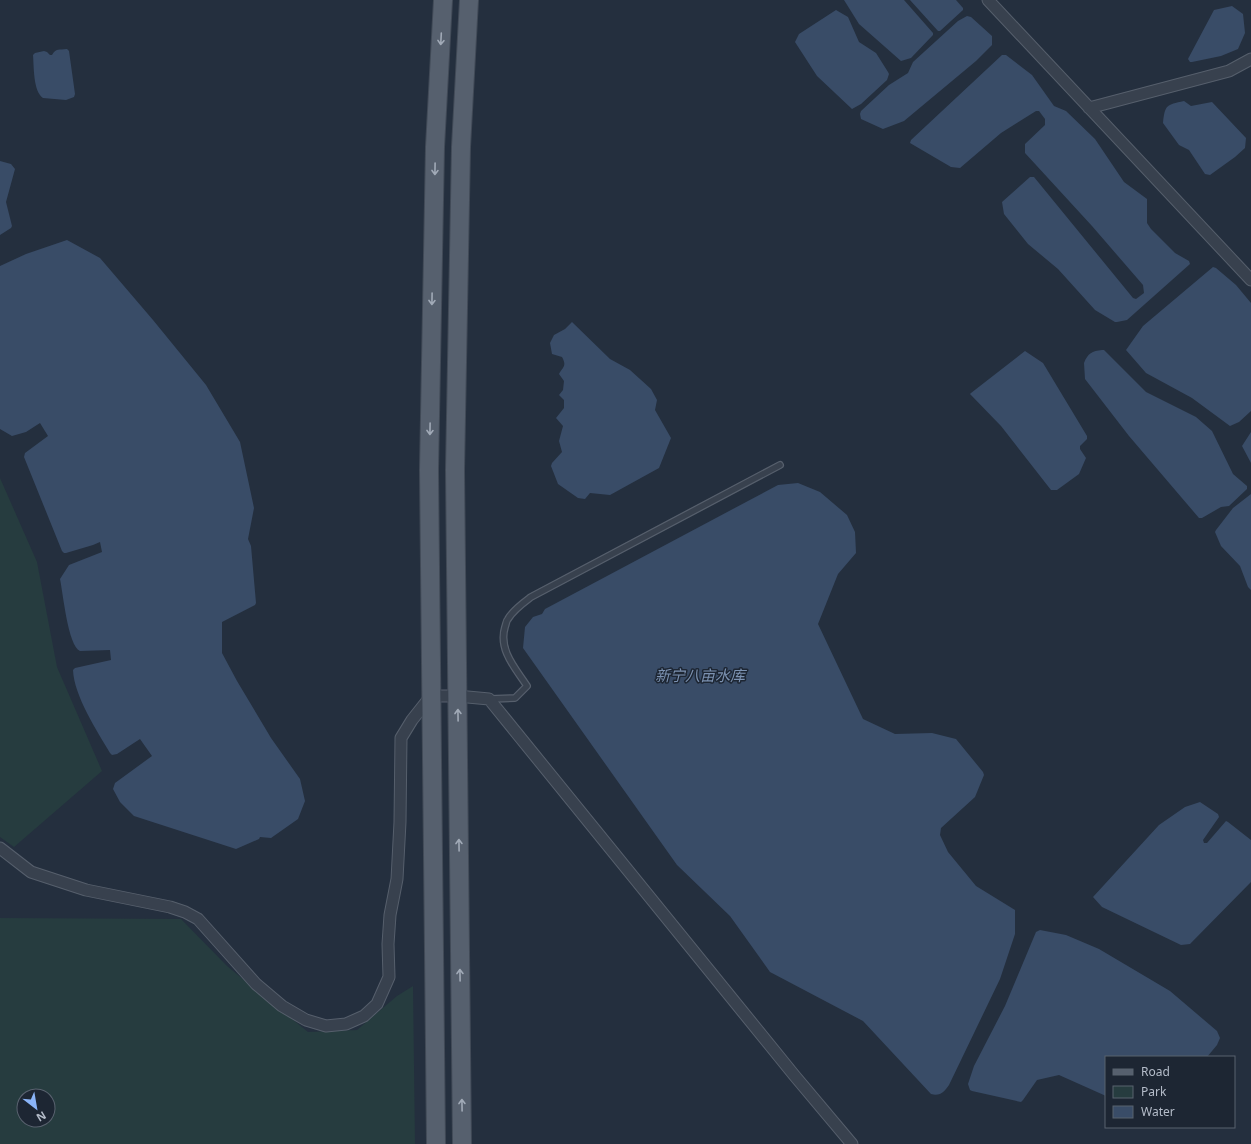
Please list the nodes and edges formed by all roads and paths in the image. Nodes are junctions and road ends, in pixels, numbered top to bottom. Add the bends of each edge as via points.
1 (443, 0) edge
2 (469, 0) edge
3 (988, 0) edge
4 (1251, 59) edge
5 (1089, 108) junction
6 (1251, 280) edge
7 (780, 465) dead end
8 (431, 696) junction
9 (457, 696) junction
10 (489, 699) junction
11 (0, 848) edge
12 (436, 1144) edge
13 (462, 1144) edge
14 (852, 1144) edge

1 -> 8 main road via 435,147 429,470
2 - 9 main road via 461,148 455,462
3 - 5 street
4 - 5 street via 1229,70
5 - 6 street
7 - 10 lane via 530,597 508,618 503,632 503,645 508,657 528,686 515,698
8 - 9 street
8 - 11 street via 401,738 400,829 397,879 390,915 389,977 377,1004 364,1016 346,1024 326,1026 306,1020 282,1006 256,984 198,920 185,912 86,890 31,872
8 - 12 main road
9 - 10 street
13 -> 9 main road
10 - 14 street

